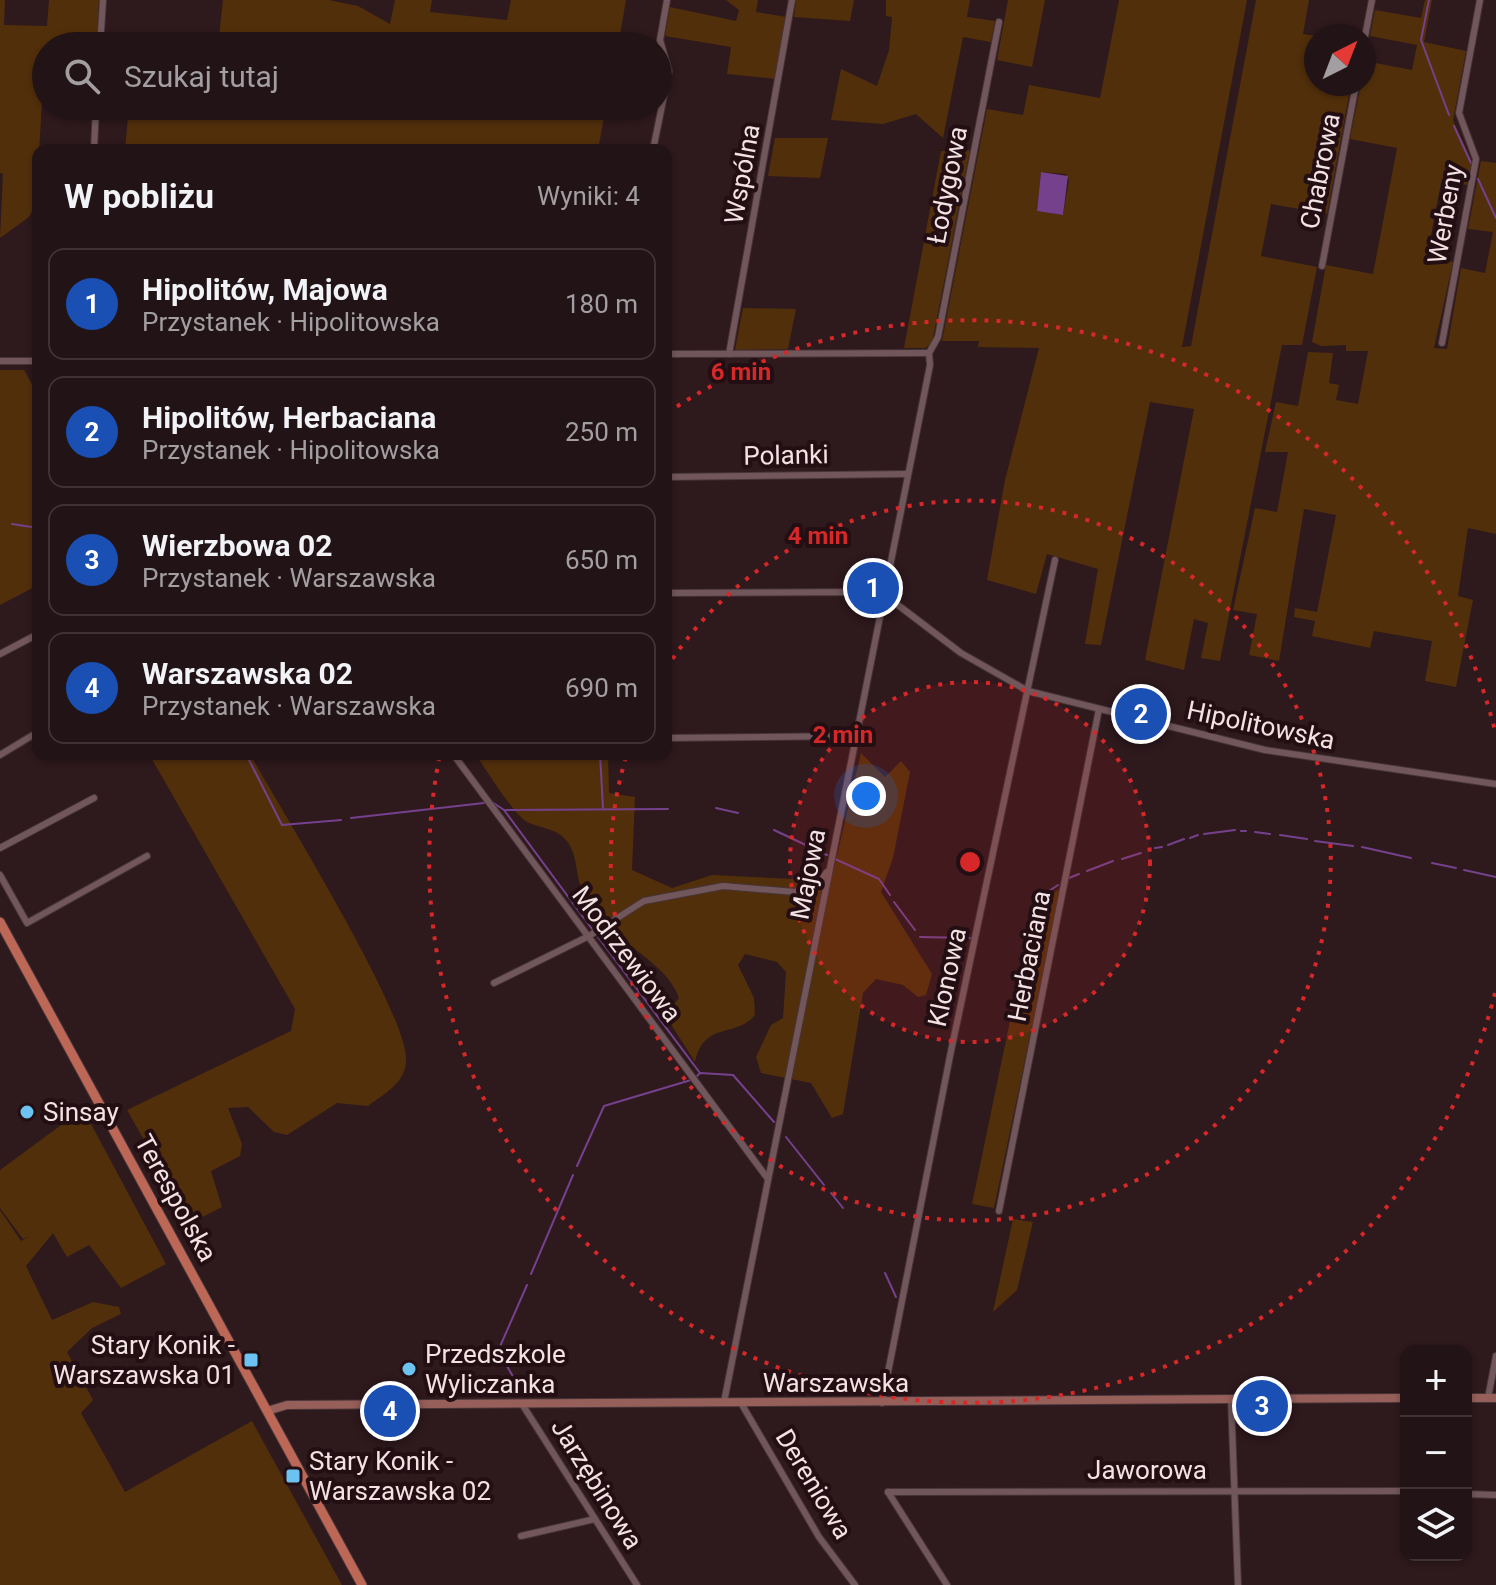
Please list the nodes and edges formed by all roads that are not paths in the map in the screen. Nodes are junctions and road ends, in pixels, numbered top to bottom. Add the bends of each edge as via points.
1 (103, 0) edge
2 (667, 0) edge
3 (792, 0) edge
4 (1372, 0) edge
5 (1480, 0) edge
6 (999, 22) dead end
7 (1367, 24) edge
8 (101, 32) edge
9 (661, 32) edge
10 (1354, 96) edge
11 (95, 120) edge
12 (659, 120) edge
13 (94, 144) edge
14 (654, 144) edge
15 (1322, 266) dead end
16 (1442, 343) dead end
17 (929, 353) junction
18 (672, 354) edge
19 (729, 354) junction
20 (0, 361) edge
21 (32, 361) edge
22 (907, 474) junction
23 (672, 477) edge
24 (1055, 560) dead end
25 (672, 593) edge
26 (883, 595) junction
27 (32, 637) edge
28 (0, 654) edge
29 (1028, 691) junction
30 (1099, 709) junction
31 (32, 736) edge
32 (855, 736) junction
33 (672, 738) edge
34 (0, 755) edge
35 (457, 760) edge
36 (1496, 784) edge
37 (94, 798) dead end
38 (0, 848) edge
39 (147, 856) dead end
40 (830, 869) junction
41 (0, 875) edge
42 (0, 922) edge
43 (589, 936) junction
44 (494, 983) dead end
45 (768, 1179) junction
46 (999, 1211) dead end
47 (1496, 1356) edge
48 (1400, 1398) edge
49 (1492, 1398) edge
50 (1231, 1399) junction
51 (724, 1402) junction
52 (741, 1403) junction
53 (882, 1403) junction
54 (522, 1404) junction
55 (267, 1411) junction
56 (1237, 1489) junction
57 (1400, 1491) edge
58 (1472, 1494) edge
59 (1496, 1495) edge
60 (595, 1519) junction
61 (521, 1536) dead end
62 (362, 1585) edge
63 (637, 1585) edge
64 (855, 1585) edge
65 (947, 1585) edge
66 (1238, 1585) edge

1 - 8 street
2 - 9 street
3 - 19 street, Wspólna
4 - 7 street
5 - 16 street, Werbeny via 1459,113 1476,159
6 - 17 street, Łodygowa via 938,337
10 - 15 street, Chabrowa
11 - 13 street
12 - 14 street
17 - 19 street
17 - 22 street, Majowa
18 - 19 street
20 - 21 street
22 - 23 street, Polanki
22 - 26 street, Majowa
24 - 29 street, Klonowa
25 - 26 street, Hipolitowska via 859,590
26 - 29 street, Hipolitowska via 979,665
26 - 32 street, Majowa
27 - 28 street
29 - 30 street, Hipolitowska
29 - 53 street, Klonowa
30 - 36 street, Hipolitowska via 1265,750
30 - 46 street, Herbaciana
31 - 34 street
32 - 33 street
32 - 40 street, Majowa
35 - 43 street, Modrzewiowa
37 - 38 street
39 - 41 street via 27,923
40 - 43 street via 818,883 795,892 723,886 644,901
40 - 45 street, Majowa
42 - 55 main road, Terespolska
43 - 44 street
43 - 45 street, Modrzewiowa
45 - 51 street, Majowa
47 - 49 street
48 - 50 street, Warszawska
50 - 53 street, Warszawska
50 - 56 street
51 - 52 street, Warszawska
51 - 54 street, Warszawska
52 - 53 street, Warszawska
52 - 64 street, Dereniowa via 819,1537
54 - 55 street, Warszawska via 287,1405
54 - 60 street, Jarzębinowa
55 - 62 main road, Terespolska
56 - 57 street, Jaworowa
56 - 65 street, Jaworowa via 888,1492
56 - 66 street
58 - 59 street
60 - 61 street
60 - 63 street, Jarzębinowa

